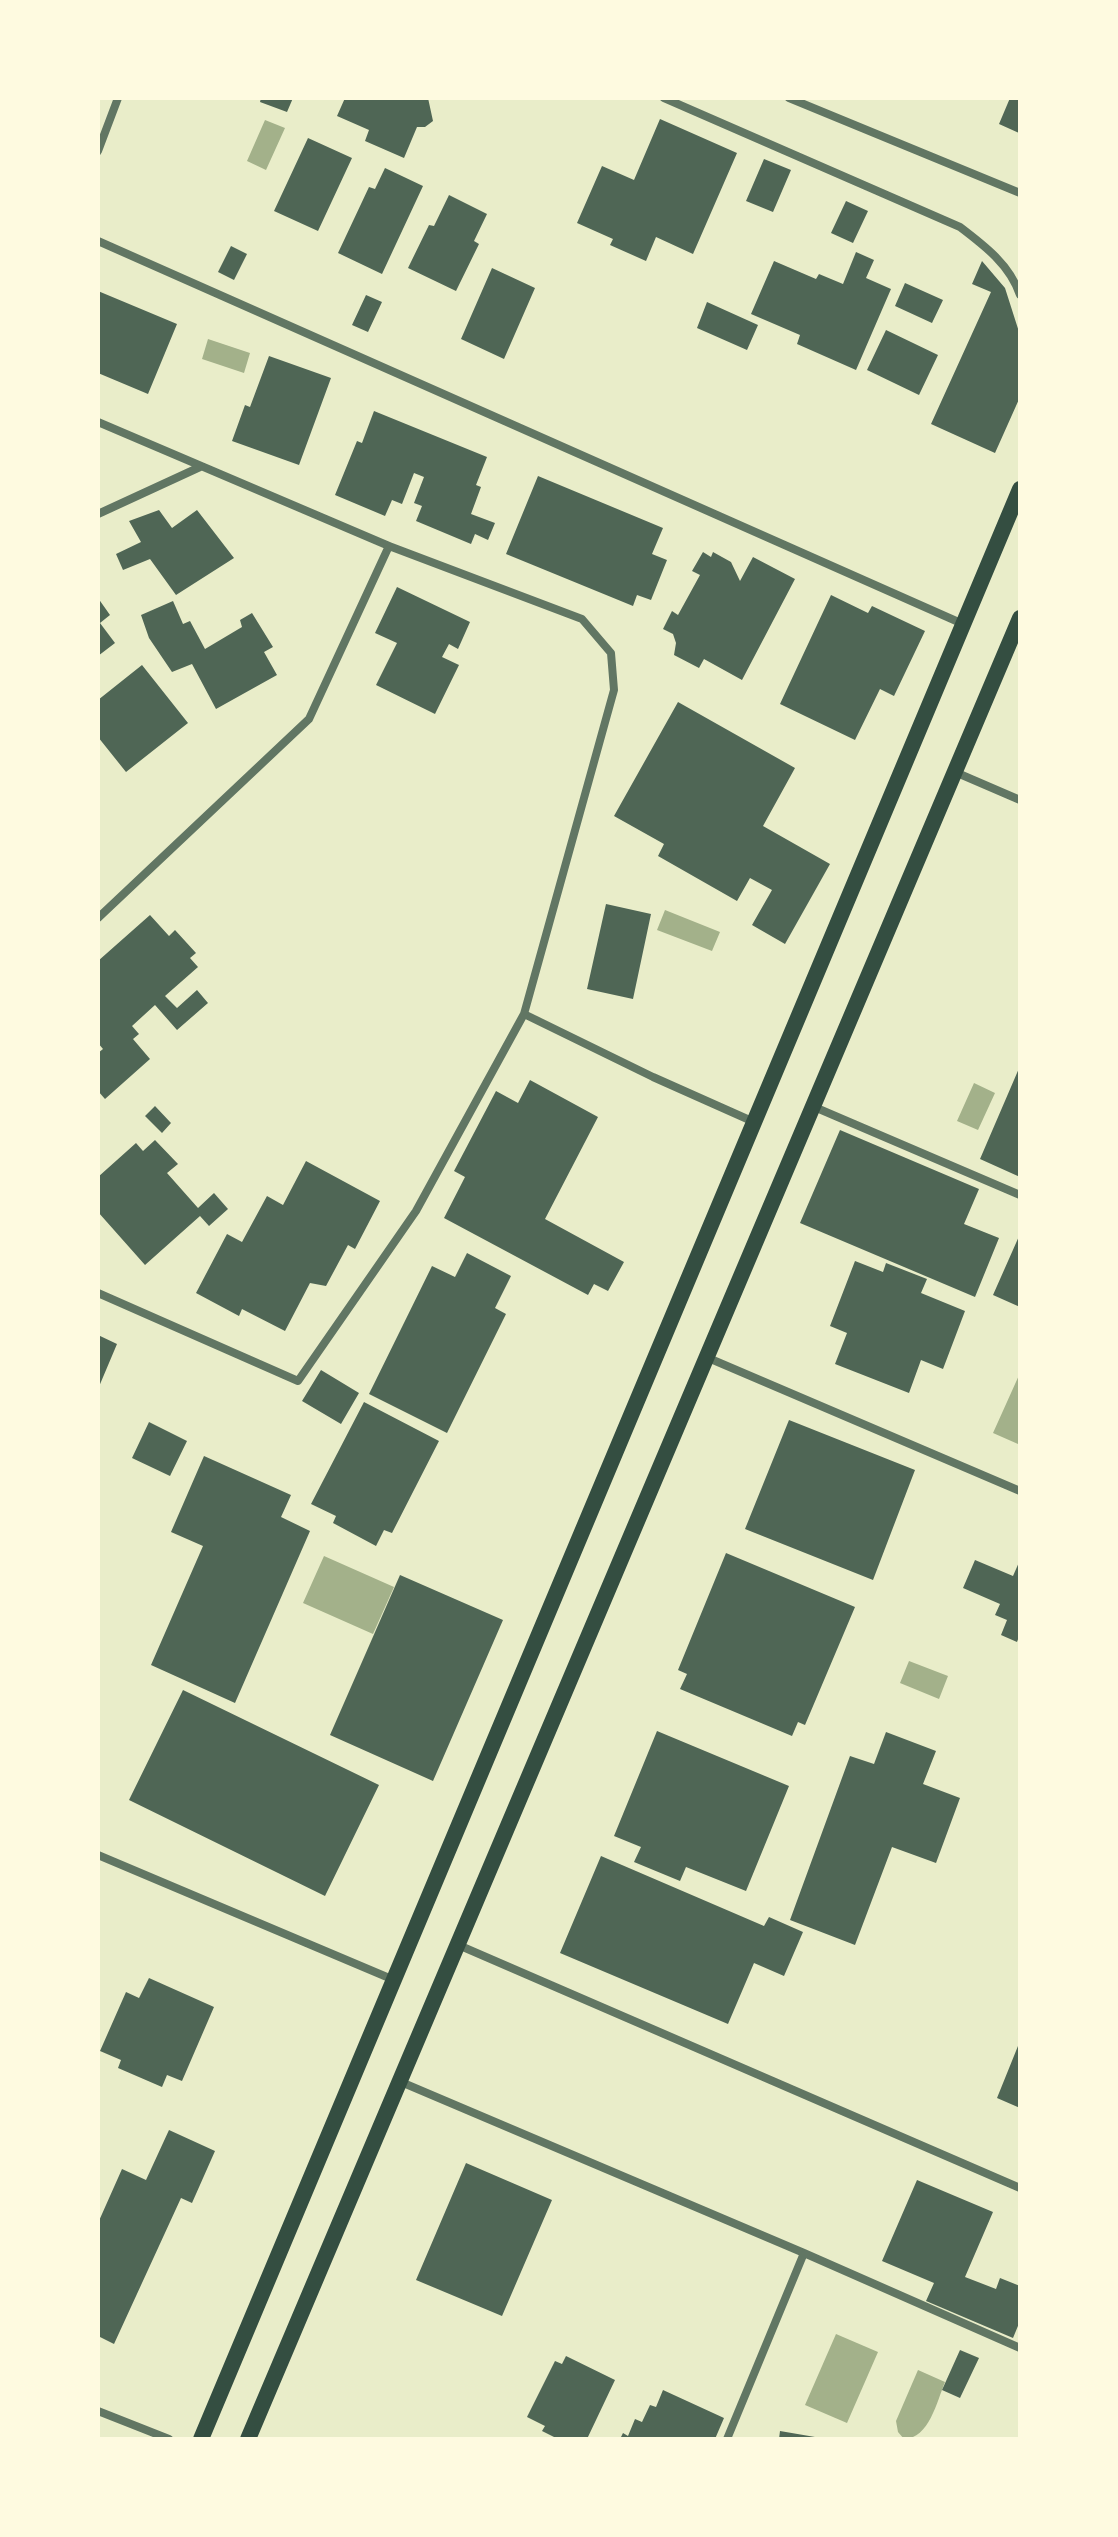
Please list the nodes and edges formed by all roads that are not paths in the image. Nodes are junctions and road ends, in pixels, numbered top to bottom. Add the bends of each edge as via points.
1 (118, 98) edge
2 (664, 98) edge
3 (789, 98) edge
4 (98, 151) edge
5 (1020, 193) edge
6 (98, 241) edge
7 (1020, 295) edge
8 (98, 422) edge
9 (200, 467) junction
10 (1020, 489) edge
11 (98, 514) edge
12 (389, 546) junction
13 (1020, 618) edge
14 (963, 625) junction
15 (1013, 653) edge
16 (954, 772) junction
17 (1020, 800) edge
18 (98, 918) edge
19 (524, 1014) junction
20 (812, 1106) junction
21 (754, 1122) junction
22 (1020, 1195) edge
23 (98, 1293) edge
24 (706, 1357) junction
25 (1020, 1491) edge
26 (98, 1855) edge
27 (456, 1944) junction
28 (394, 1980) junction
29 (401, 2082) junction
30 (1020, 2188) edge
31 (804, 2253) junction
32 (1020, 2348) edge
33 (98, 2411) edge
34 (169, 2439) edge
35 (201, 2439) edge
36 (248, 2439) edge
37 (727, 2439) edge

1 - 4 street
2 - 7 street via 960,227 989,249
3 - 5 street
6 - 14 street
8 - 9 street
9 - 11 street
9 - 12 street
10 - 14 main road
12 - 18 street via 309,719
12 - 19 street via 582,619 611,653 614,690
13 - 15 main road
14 - 21 main road
15 - 16 main road
16 - 17 street
16 - 20 main road
19 - 21 street
19 - 23 street via 416,1211 298,1381
20 - 22 street
20 - 24 main road
21 - 28 main road
24 - 25 street
24 - 27 main road
26 - 28 street
27 - 29 main road
27 - 30 street
28 - 35 main road
29 - 31 street
29 - 36 main road
31 - 32 street
31 - 37 street
33 - 34 street

